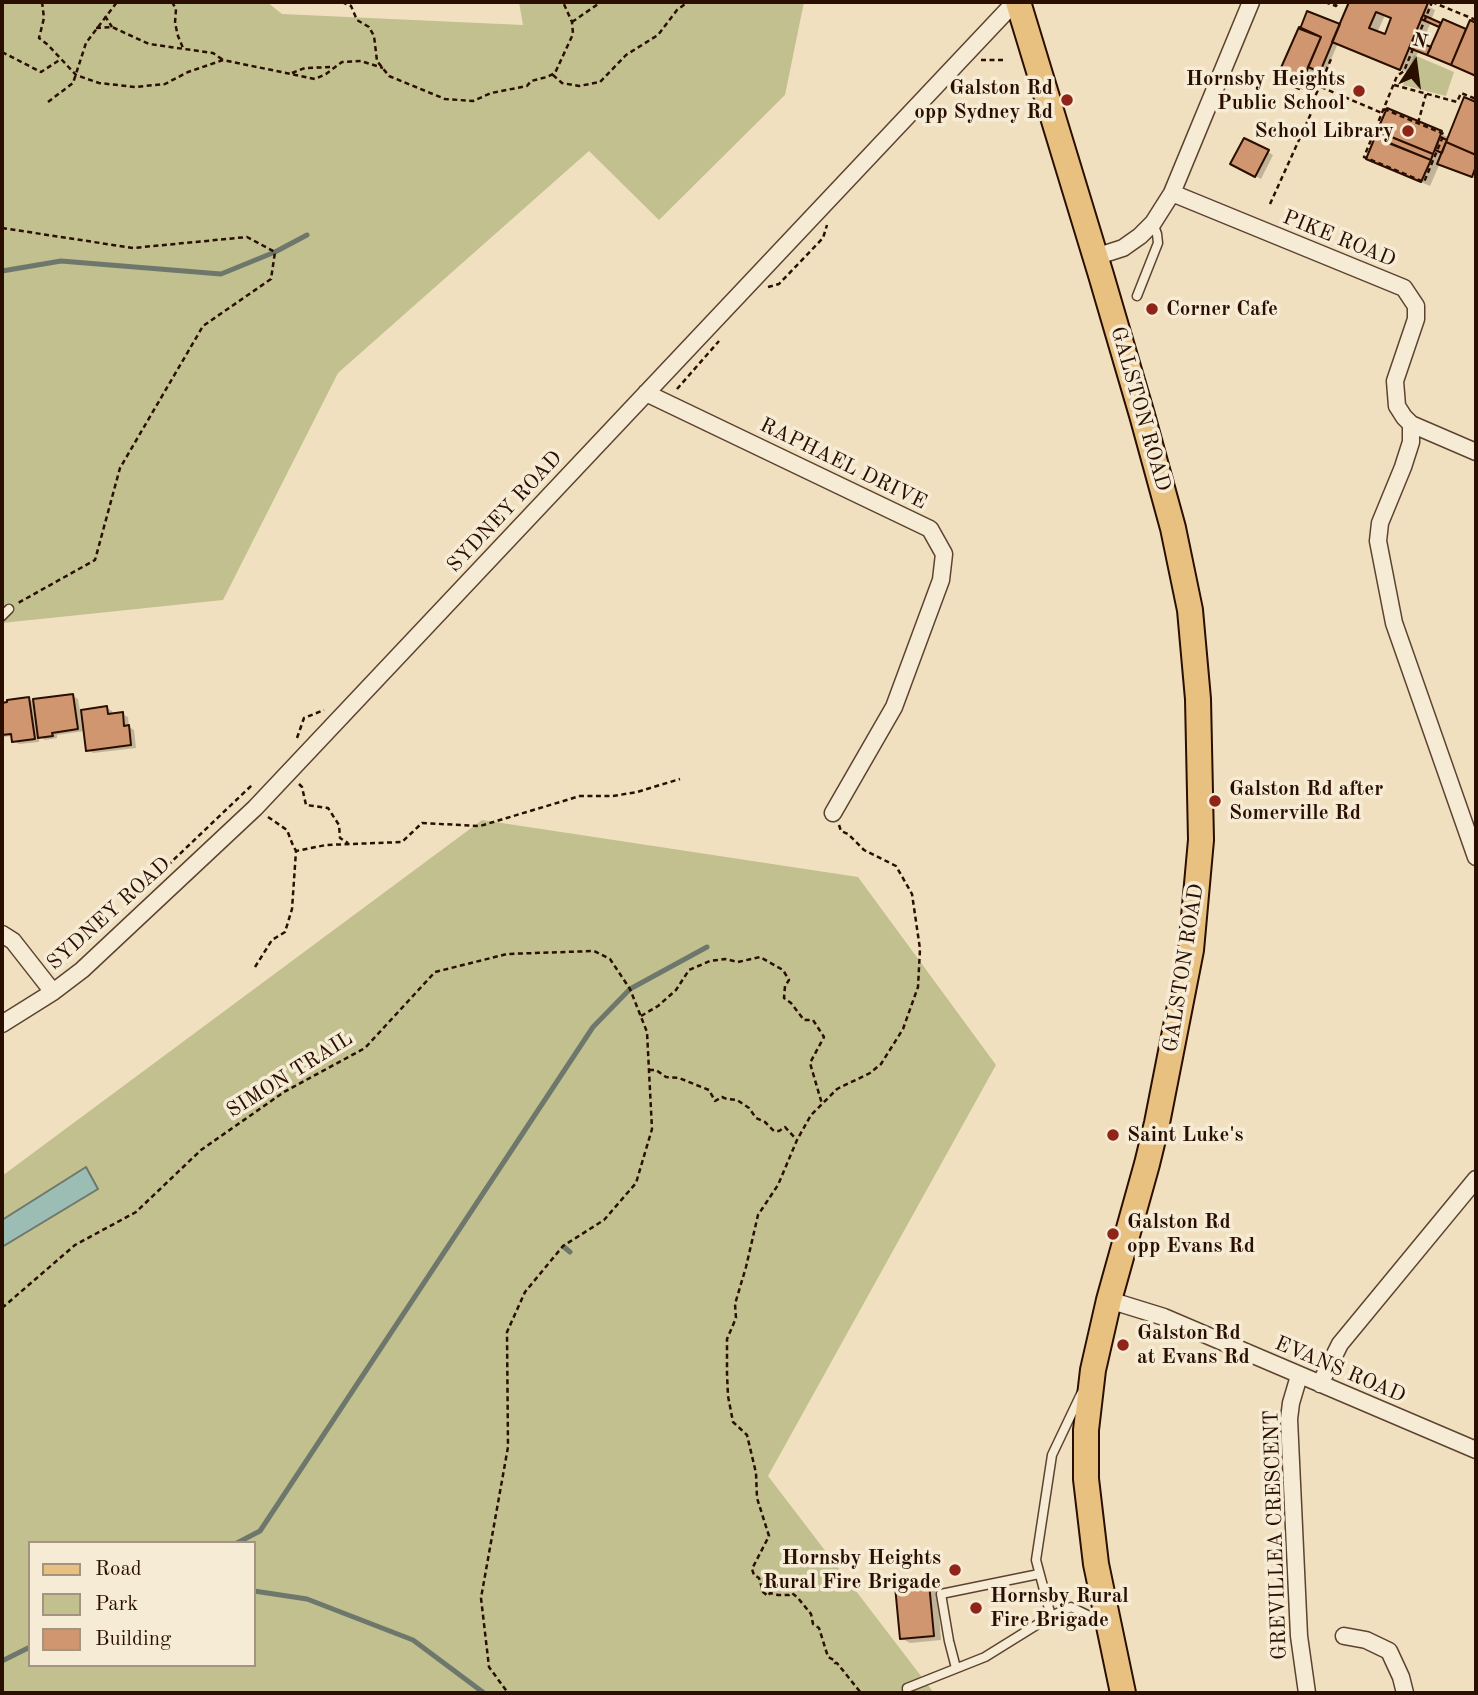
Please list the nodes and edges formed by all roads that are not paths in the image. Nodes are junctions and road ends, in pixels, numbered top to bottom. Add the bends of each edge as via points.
1 (1017, 2) edge
2 (1251, 2) edge
3 (1172, 193) junction
4 (1153, 223) junction
5 (1095, 257) junction
6 (1137, 296) dead end
7 (646, 393) junction
8 (1410, 424) junction
9 (1476, 452) edge
10 (9, 608) road end
11 (2, 616) edge
12 (833, 813) road end
13 (1476, 857) edge
14 (2, 933) edge
15 (53, 992) junction
16 (2, 1024) edge
17 (1476, 1179) edge
18 (1109, 1300) junction
19 (1093, 1370) junction
20 (1299, 1376) junction
21 (1320, 1384) junction
22 (1476, 1450) edge
23 (1039, 1574) junction
24 (1051, 1616) junction
25 (1108, 1625) junction
26 (1344, 1636) dead end
27 (956, 1668) junction
28 (907, 1689) dead end
29 (1123, 1693) edge
30 (1307, 1693) edge
31 (1405, 1693) edge

1 - 5 main road, GALSTON ROAD
1 - 7 street, SYDNEY ROAD
2 - 3 street
3 - 4 street
3 - 8 street, PIKE ROAD via 1404,288 1416,306 1416,319 1395,392 1397,406
4 - 5 street via 1123,248
4 - 6 lane via 1158,243
5 - 18 main road, GALSTON ROAD via 1184,574 1198,699 1201,840 1191,950 1157,1124
7 - 12 street, RAPHAEL DRIVE via 930,529 944,554 941,580 894,707
7 - 15 street, SYDNEY ROAD via 255,808
8 - 9 street
8 - 13 street via 1411,442 1380,523 1378,541 1394,623
10 - 11 lane
14 - 15 street
15 - 16 street, SYDNEY ROAD
17 - 21 street via 1340,1345
18 - 19 main road, GALSTON ROAD
18 - 20 street, EVANS ROAD via 1164,1317
19 - 23 lane via 1052,1455 1036,1560
19 - 25 main road, GALSTON ROAD via 1086,1479
20 - 21 street, EVANS ROAD
20 - 30 street, GREVILLEA CRESCENT via 1289,1419 1298,1636
21 - 22 street, EVANS ROAD
23 - 24 lane
23 - 27 lane via 941,1594
24 - 25 lane via 1071,1607
24 - 27 lane via 985,1657
25 - 29 main road, GALSTON ROAD
26 - 31 street via 1389,1651
27 - 28 lane

